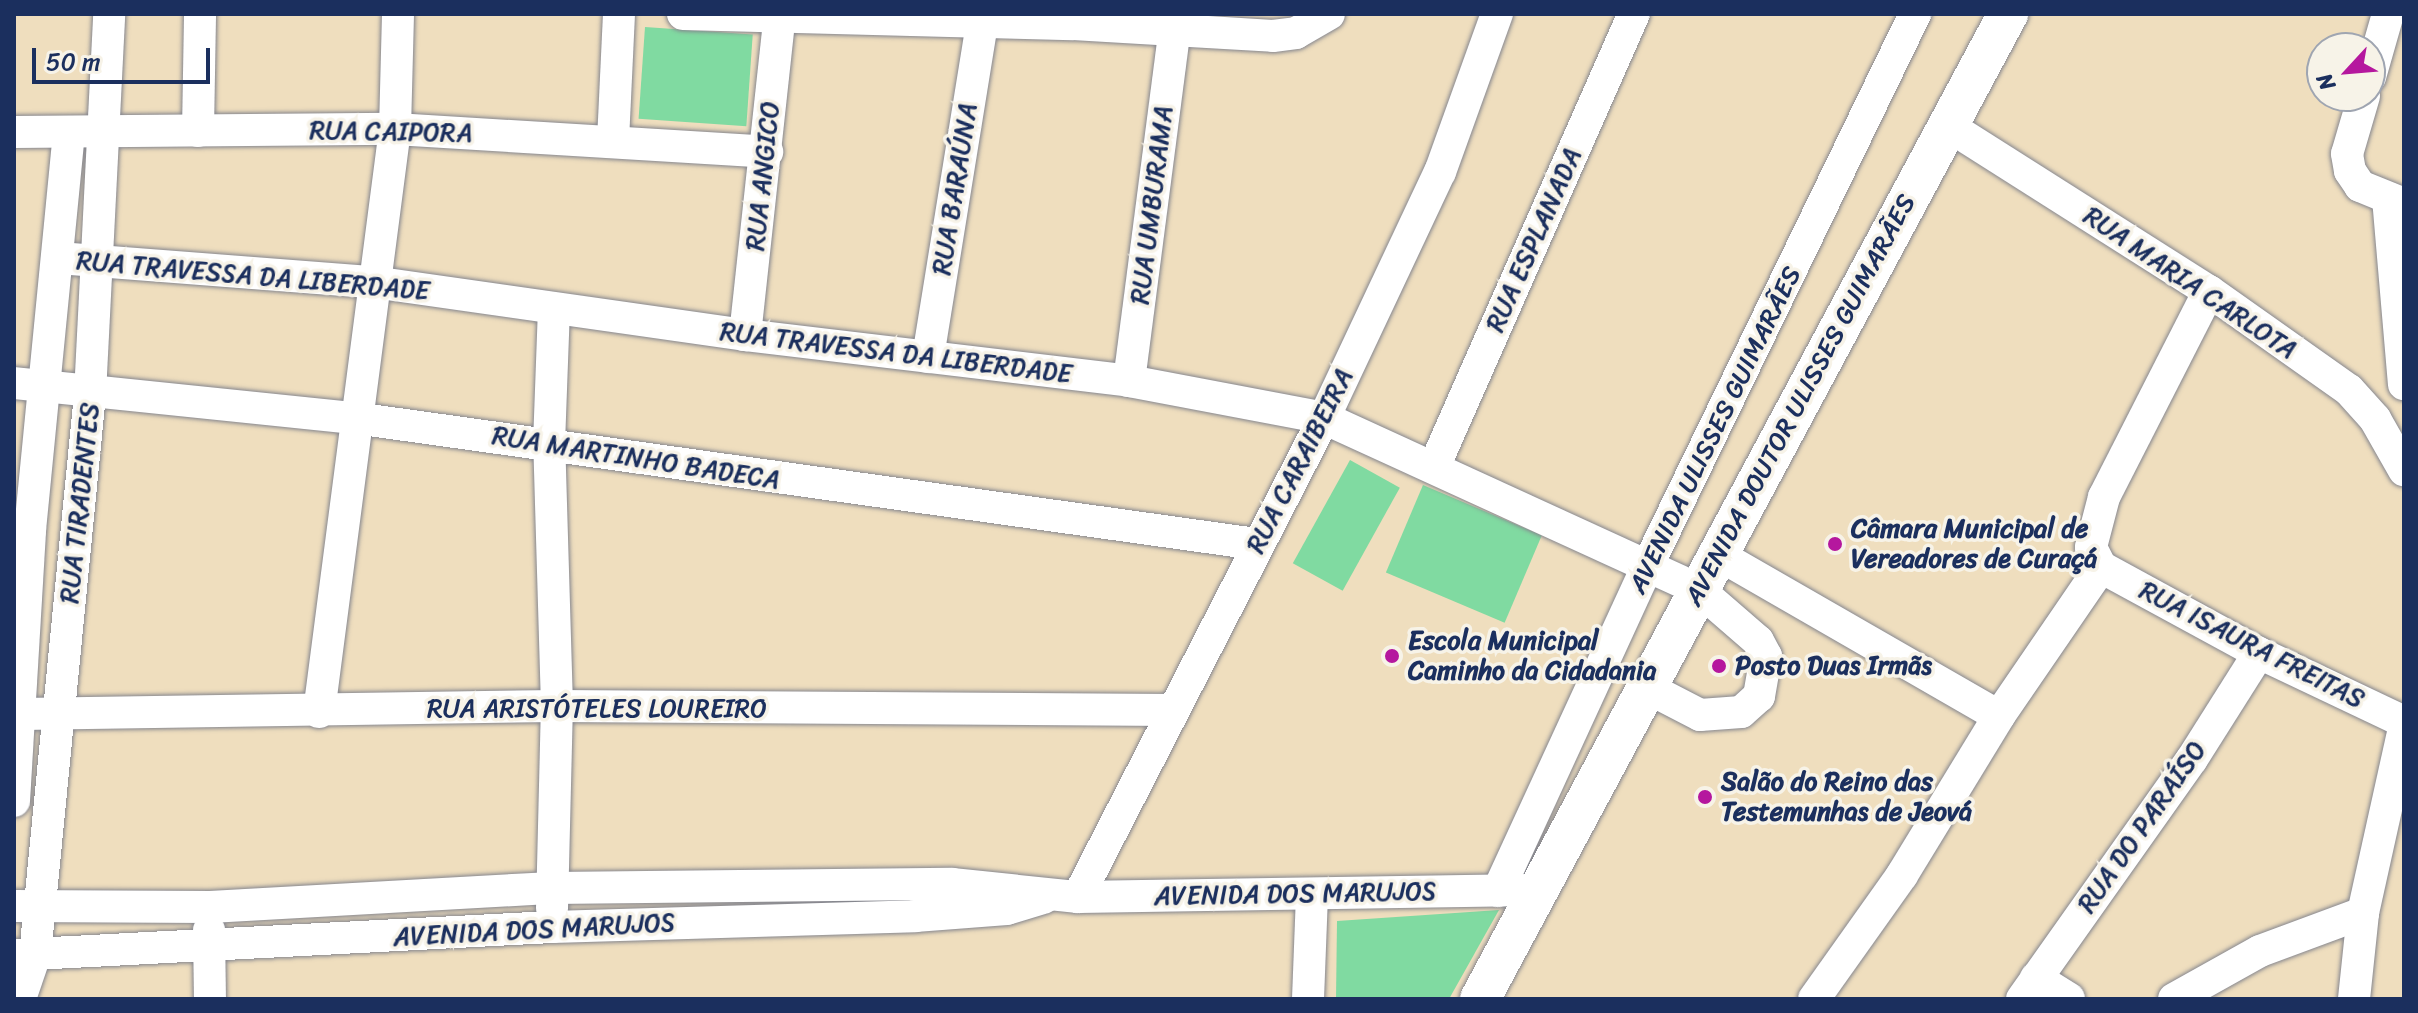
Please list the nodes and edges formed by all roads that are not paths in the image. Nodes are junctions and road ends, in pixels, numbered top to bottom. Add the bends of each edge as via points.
1 (109, 14) edge
2 (200, 14) edge
3 (398, 14) edge
4 (619, 14) edge
5 (683, 14) edge
6 (1329, 14) edge
7 (1497, 14) edge
8 (1634, 14) edge
9 (1915, 14) edge
10 (2008, 14) edge
11 (780, 16) edge
12 (925, 16) edge
13 (1073, 19) edge
14 (982, 22) junction
15 (1215, 24) edge
16 (1175, 29) junction
17 (2359, 112) edge
18 (1947, 125) junction
19 (395, 129) junction
20 (198, 131) junction
21 (14, 132) edge
22 (69, 133) junction
23 (106, 134) junction
24 (613, 141) junction
25 (767, 152) junction
26 (2396, 201) edge
27 (58, 258) junction
28 (98, 261) junction
29 (373, 282) junction
30 (2209, 291) junction
31 (554, 309) junction
32 (745, 335) junction
33 (928, 357) junction
34 (1129, 381) junction
35 (14, 383) edge
36 (2404, 384) edge
37 (48, 388) junction
38 (90, 394) junction
39 (355, 418) junction
40 (1324, 418) junction
41 (549, 444) junction
42 (1434, 467) junction
43 (2404, 470) edge
44 (22, 530) edge
45 (77, 536) junction
46 (1256, 544) junction
47 (1717, 554) junction
48 (1647, 567) junction
49 (2101, 567) junction
50 (1698, 589) junction
51 (2259, 653) junction
52 (1646, 687) junction
53 (557, 706) junction
54 (1173, 710) junction
55 (319, 712) junction
56 (22, 714) junction
57 (58, 714) junction
58 (1999, 716) junction
59 (2404, 725) edge
60 (14, 801) edge
61 (30, 817) edge
62 (28, 855) edge
63 (552, 888) junction
64 (1539, 890) junction
65 (1498, 891) junction
66 (1065, 896) junction
67 (1312, 896) junction
68 (26, 907) edge
69 (210, 907) junction
70 (2363, 913) junction
71 (552, 927) junction
72 (209, 948) junction
73 (21, 973) edge
74 (2029, 988) edge
75 (210, 999) edge
76 (1308, 999) edge
77 (1480, 999) edge
78 (1814, 999) edge
79 (2069, 999) edge
80 (2174, 999) edge
81 (2354, 999) edge

1 - 23 street, RUA TIRADENTES
2 - 20 street
3 - 19 street
4 - 24 street
5 - 11 street
6 - 15 street via 1296,33
7 - 40 street, RUA CARAIBEIRA via 1440,172
8 - 42 street, RUA ESPLANADA
9 - 48 street, AVENIDA ULISSES GUIMARÃES
10 - 18 main road, AVENIDA DOUTOR ULISSES GUIMARÃES
11 - 12 street
11 - 25 street, RUA ANGICO
12 - 14 street
13 - 14 street
13 - 16 street
14 - 33 street, RUA BARAÚNA
15 - 16 street
16 - 34 street, RUA UMBURAMA
17 - 26 street via 2347,154 2350,171 2360,186
18 - 30 street, RUA MARIA CARLOTA
18 - 47 main road, AVENIDA DOUTOR ULISSES GUIMARÃES
19 - 20 street, RUA CAIPORA
19 - 24 street, RUA CAIPORA
19 - 29 street
20 - 23 street, RUA CAIPORA
21 - 22 street, RUA CAIPORA
22 - 23 street, RUA CAIPORA
22 - 27 street, RUA TIRADENTES
23 - 28 street, RUA TIRADENTES
24 - 25 street, RUA CAIPORA
25 - 32 street, RUA ANGICO
26 - 36 street
27 - 28 street, RUA TRAVESSA DA LIBERDADE
27 - 37 street, RUA TIRADENTES
28 - 29 street, RUA TRAVESSA DA LIBERDADE
28 - 38 street, RUA TIRADENTES
29 - 31 street, RUA TRAVESSA DA LIBERDADE
29 - 39 street
30 - 43 street, RUA MARIA CARLOTA via 2349,390 2375,419
30 - 49 street via 2104,497 2091,547
31 - 32 street, RUA TRAVESSA DA LIBERDADE
31 - 41 street
32 - 33 street, RUA TRAVESSA DA LIBERDADE
33 - 34 street, RUA TRAVESSA DA LIBERDADE
34 - 40 street, RUA TRAVESSA DA LIBERDADE
35 - 37 street, RUA MARTINHO BADECA
37 - 38 street, RUA MARTINHO BADECA
37 - 44 street, RUA TIRADENTES
38 - 39 street, RUA MARTINHO BADECA
38 - 45 street, RUA TIRADENTES
39 - 41 street, RUA MARTINHO BADECA
39 - 55 street
40 - 42 street, RUA TRAVESSA DA LIBERDADE
40 - 46 street, RUA CARAIBEIRA
41 - 46 street, RUA MARTINHO BADECA
41 - 53 street
42 - 48 street, RUA TRAVESSA DA LIBERDADE
44 - 45 street
44 - 56 street, RUA TIRADENTES
45 - 57 street, RUA TIRADENTES
46 - 54 street, RUA CARAIBEIRA
47 - 50 main road, AVENIDA DOUTOR ULISSES GUIMARÃES
47 - 58 street
48 - 50 street, RUA TRAVESSA DA LIBERDADE
48 - 65 street, AVENIDA ULISSES GUIMARÃES
49 - 51 street, RUA ISAURA FREITAS
49 - 58 street
50 - 52 main road, AVENIDA DOUTOR ULISSES GUIMARÃES
50 - 52 street, RUA TRAVESSA DA LIBERDADE via 1758,641 1766,656 1759,696 1741,712 1700,715
51 - 59 street, RUA ISAURA FREITAS
51 - 74 street, RUA DO PARAÍSO via 2192,759
52 - 64 main road, AVENIDA DOUTOR ULISSES GUIMARÃES
53 - 54 street, RUA ARISTÓTELES LOUREIRO
53 - 55 street, RUA ARISTÓTELES LOUREIRO
53 - 63 street
54 - 66 street, RUA CARAIBEIRA
55 - 57 street, RUA ARISTÓTELES LOUREIRO
56 - 57 street, RUA ARISTÓTELES LOUREIRO
56 - 60 street, RUA TIRADENTES
57 - 61 street, RUA TIRADENTES
58 - 78 street via 1902,875
59 - 70 street
61 - 62 street, RUA TIRADENTES
62 - 68 street, RUA TIRADENTES
63 - 66 street, AVENIDA DOS MARUJOS via 952,884
63 - 69 street, AVENIDA DOS MARUJOS
63 - 71 street
64 - 65 street, AVENIDA DOS MARUJOS
64 - 77 main road, AVENIDA DOUTOR ULISSES GUIMARÃES
65 - 67 street, AVENIDA DOS MARUJOS
66 - 67 street, AVENIDA DOS MARUJOS
66 - 71 street, AVENIDA DOS MARUJOS via 977,913
67 - 76 street
68 - 69 street, AVENIDA DOS MARUJOS
68 - 73 street, RUA TIRADENTES
69 - 72 street
70 - 80 street via 2260,951
70 - 81 street
71 - 72 street, AVENIDA DOS MARUJOS
72 - 73 street, AVENIDA DOS MARUJOS
72 - 75 street
74 - 79 street

